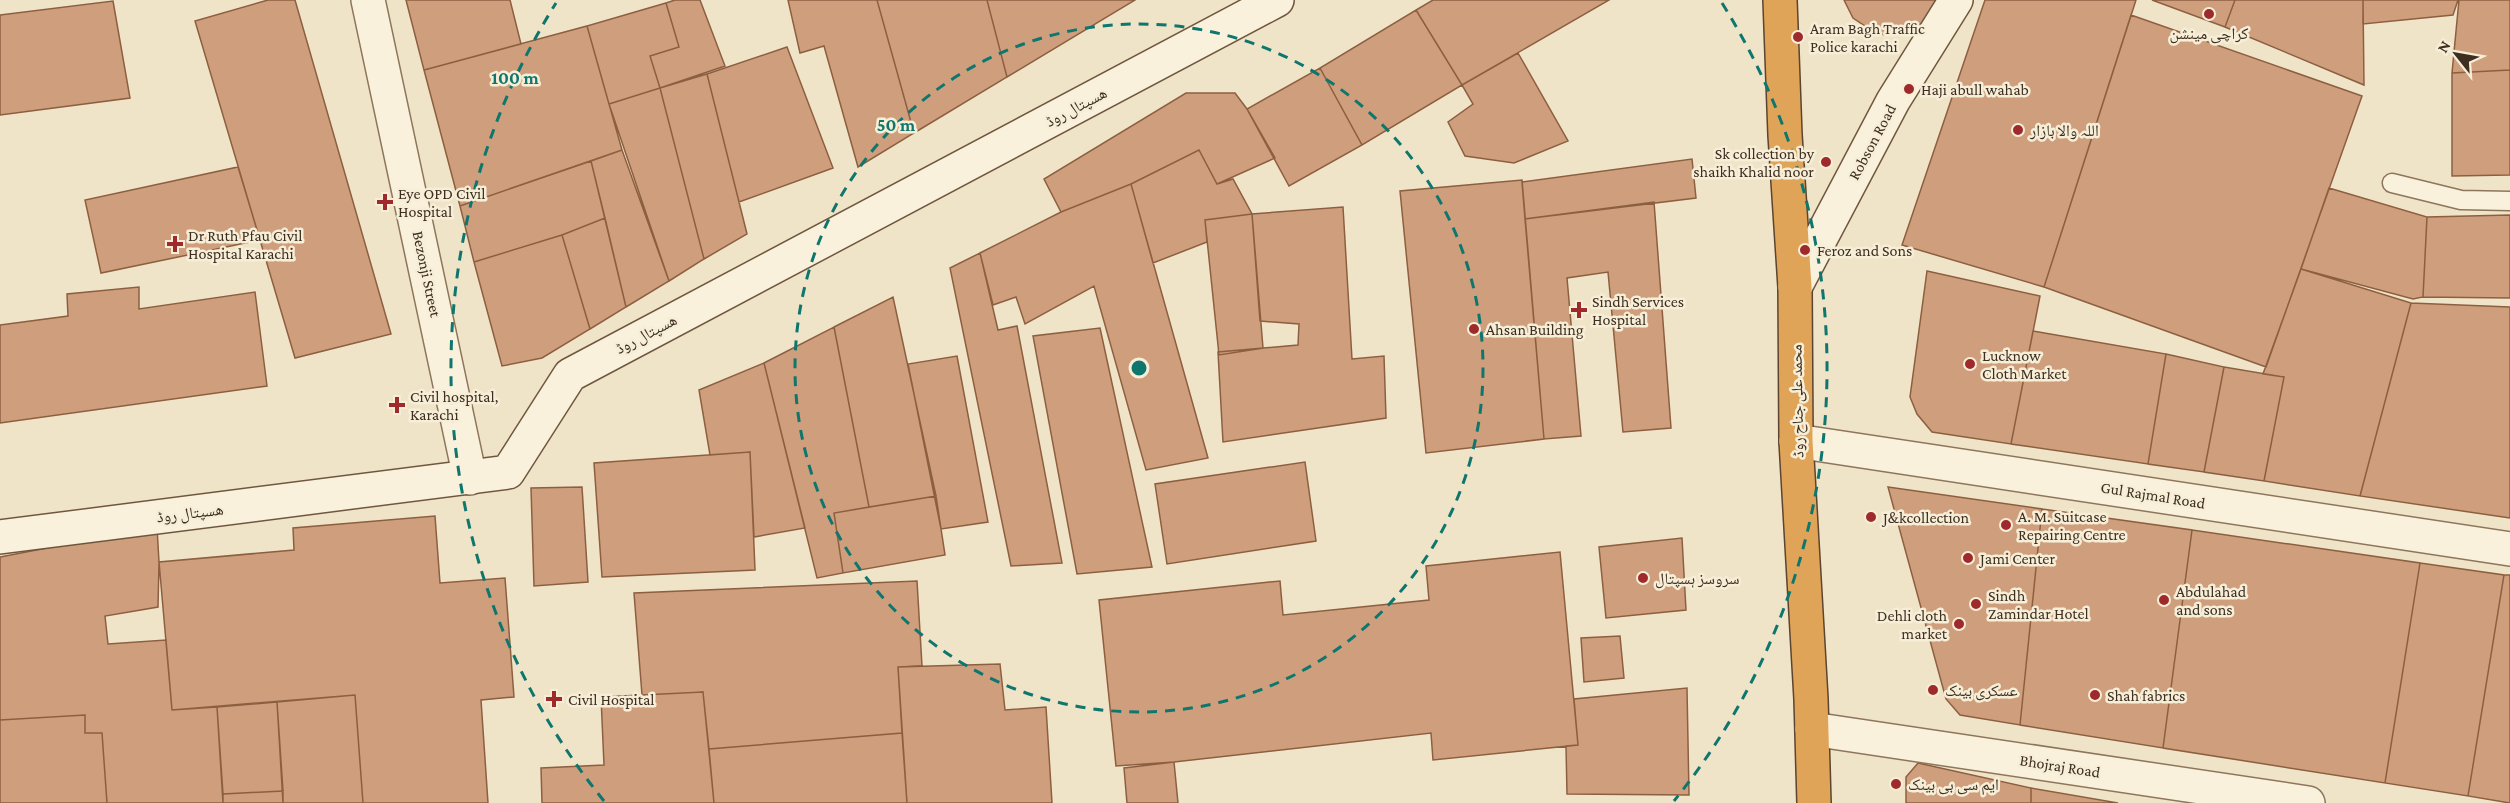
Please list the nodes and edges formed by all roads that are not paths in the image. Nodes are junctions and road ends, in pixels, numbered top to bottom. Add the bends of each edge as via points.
1 (368, 0) edge
2 (1277, 0) edge
3 (1780, 0) edge
4 (1956, 0) edge
5 (2391, 183) dead end
6 (2510, 201) edge
7 (1795, 287) junction
8 (1796, 441) junction
9 (470, 478) junction
10 (0, 537) edge
11 (2510, 549) edge
12 (1812, 729) junction
13 (1814, 803) edge
14 (2308, 803) edge

1 - 9 street, Bezonji Street
2 - 9 street, ھسپتال روڈ via 570,375 508,472
3 - 7 highway, محمد علی جناح روڈ
4 - 7 street, Robson Road via 1893,101
5 - 6 lane via 2462,200
7 - 8 highway, محمد علی جناح روڈ
8 - 11 street, Gul Rajmal Road
8 - 12 highway, محمد علی جناح روڈ
9 - 10 street, ھسپتال روڈ
12 - 13 highway, محمد علی جناح روڈ
12 - 14 street, Bhojraj Road

